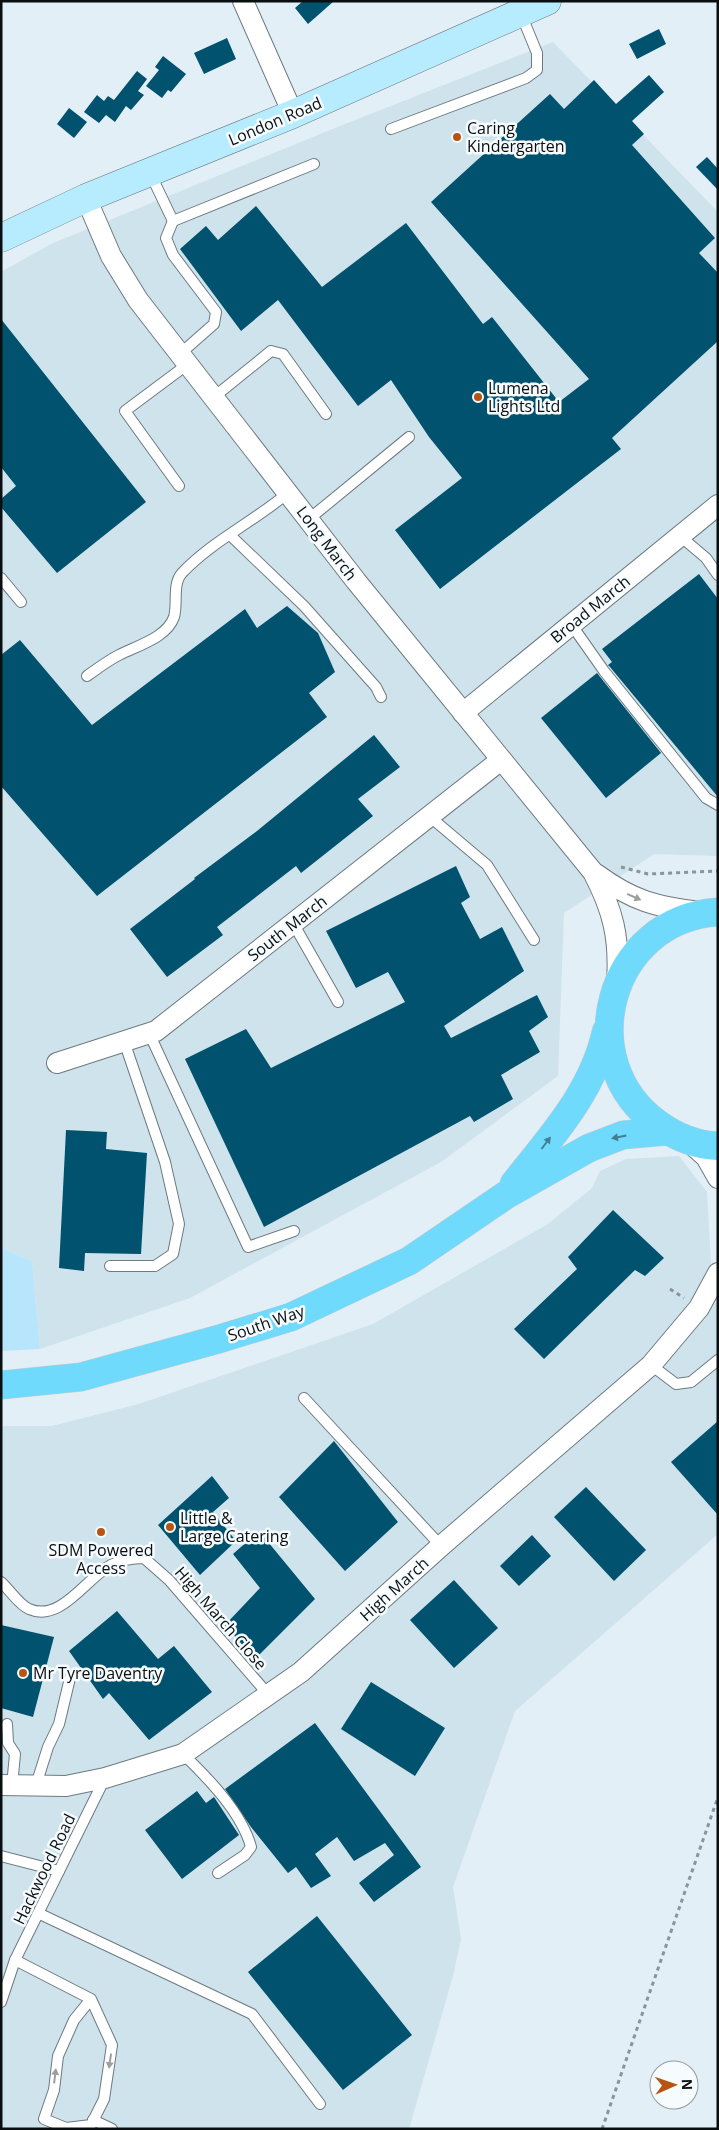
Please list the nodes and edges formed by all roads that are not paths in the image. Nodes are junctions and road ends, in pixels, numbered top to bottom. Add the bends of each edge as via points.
1 (243, 1) edge
2 (548, 1) edge
3 (521, 13) junction
4 (293, 114) junction
5 (391, 129) dead end
6 (314, 164) dead end
7 (149, 172) junction
8 (86, 198) junction
9 (173, 221) junction
10 (1, 238) edge
11 (184, 358) junction
12 (214, 397) junction
13 (326, 414) dead end
14 (409, 437) dead end
15 (179, 486) dead end
16 (289, 492) junction
17 (717, 507) edge
18 (309, 519) junction
19 (230, 535) junction
20 (680, 536) junction
21 (718, 575) edge
22 (1, 578) edge
23 (21, 602) dead end
24 (571, 624) junction
25 (87, 676) dead end
26 (381, 697) dead end
27 (463, 713) junction
28 (501, 760) junction
29 (718, 805) edge
30 (429, 816) junction
31 (592, 872) junction
32 (712, 912) edge
33 (293, 923) junction
34 (534, 940) dead end
35 (616, 986) junction
36 (338, 1002) dead end
37 (609, 1016) junction
38 (149, 1033) junction
39 (124, 1041) junction
40 (57, 1063) dead end
41 (677, 1136) junction
42 (718, 1146) edge
43 (718, 1178) edge
44 (506, 1195) junction
45 (294, 1231) dead end
46 (110, 1266) dead end
47 (716, 1279) edge
48 (718, 1360) edge
49 (651, 1365) junction
50 (1, 1385) edge
51 (304, 1398) dead end
52 (441, 1546) junction
53 (1, 1582) edge
54 (70, 1678) dead end
55 (267, 1694) junction
56 (7, 1724) dead end
57 (184, 1754) junction
58 (105, 1778) junction
59 (36, 1785) junction
60 (7, 1786) edge
61 (1, 1856) edge
62 (59, 1872) junction
63 (218, 1873) dead end
64 (40, 1914) junction
65 (15, 1960) junction
66 (91, 1999) junction
67 (1, 2002) edge
68 (320, 2104) dead end
69 (94, 2120) junction
70 (112, 2129) edge

1 - 4 street
2 - 3 main road, London Road
3 - 4 main road, London Road
3 - 5 lane via 537,53 537,70 526,78
4 - 7 main road, London Road
6 - 9 lane
7 - 8 main road, London Road
7 - 9 lane
8 - 10 main road, London Road
8 - 11 street, Long March via 111,256 138,300
9 - 11 lane via 166,238 173,255 216,312 214,324
11 - 12 street, Long March
11 - 15 lane via 125,411
12 - 13 lane via 271,352 284,354
12 - 16 street, Long March
14 - 18 lane
16 - 18 street, Long March
16 - 19 lane
17 - 20 street, Broad March
18 - 27 street, Long March
19 - 25 lane via 181,575 175,595 174,618 158,637 117,656
19 - 26 lane via 304,606 376,687
20 - 21 lane via 706,558
20 - 24 street, Broad March
22 - 23 lane
24 - 27 street, Broad March
24 - 29 lane via 604,671 706,798
27 - 28 street, Long March
28 - 30 street, South March
28 - 31 street, Long March
30 - 33 street, South March
30 - 34 lane via 487,865
31 -> 32 street, Long March via 631,897 648,903
31 - 35 street, Long March via 605,894 616,931
32 - 35 main road via 678,921 652,937 631,959
33 - 36 lane
33 - 38 street, South March via 156,1031
35 - 37 main road
37 - 41 main road via 609,1044 616,1070 628,1094 640,1108
44 -> 37 main road, South Way via 583,1092 600,1054
38 - 39 street, South March
38 - 45 lane via 248,1247
39 - 40 street, South March
39 - 46 lane via 165,1162 179,1224 173,1254 155,1266
41 - 42 main road
41 - 43 street via 706,1157
41 -> 44 main road, South Way via 623,1135 600,1142
44 - 50 main road, South Way via 409,1261 291,1317 81,1377
47 - 49 street, High March via 699,1308
48 - 49 lane via 691,1382 676,1384
49 - 52 street, High March
51 - 52 lane
52 - 55 street, High March via 300,1672
53 - 55 lane, High March Close via 28,1609 43,1612 58,1608 109,1566 126,1559 144,1558 170,1580
54 - 59 lane via 59,1724
55 - 57 street, High March
56 - 60 lane via 8,1743 15,1754
57 - 58 street, High March
57 - 63 lane via 210,1779 248,1834 251,1847 245,1855
58 - 59 street, High March via 66,1786
58 - 62 lane, Hackwood Road
59 - 60 street, High March
61 - 62 lane
62 - 64 lane, Hackwood Road
64 - 65 lane, Hackwood Road
64 - 68 lane via 252,2014
65 - 66 lane
65 - 67 lane, Hackwood Road
66 -> 69 lane via 112,2046 104,2099
69 -> 66 lane via 91,2125 66,2128 44,2119 54,2090 58,2056 74,2020
69 - 70 lane

